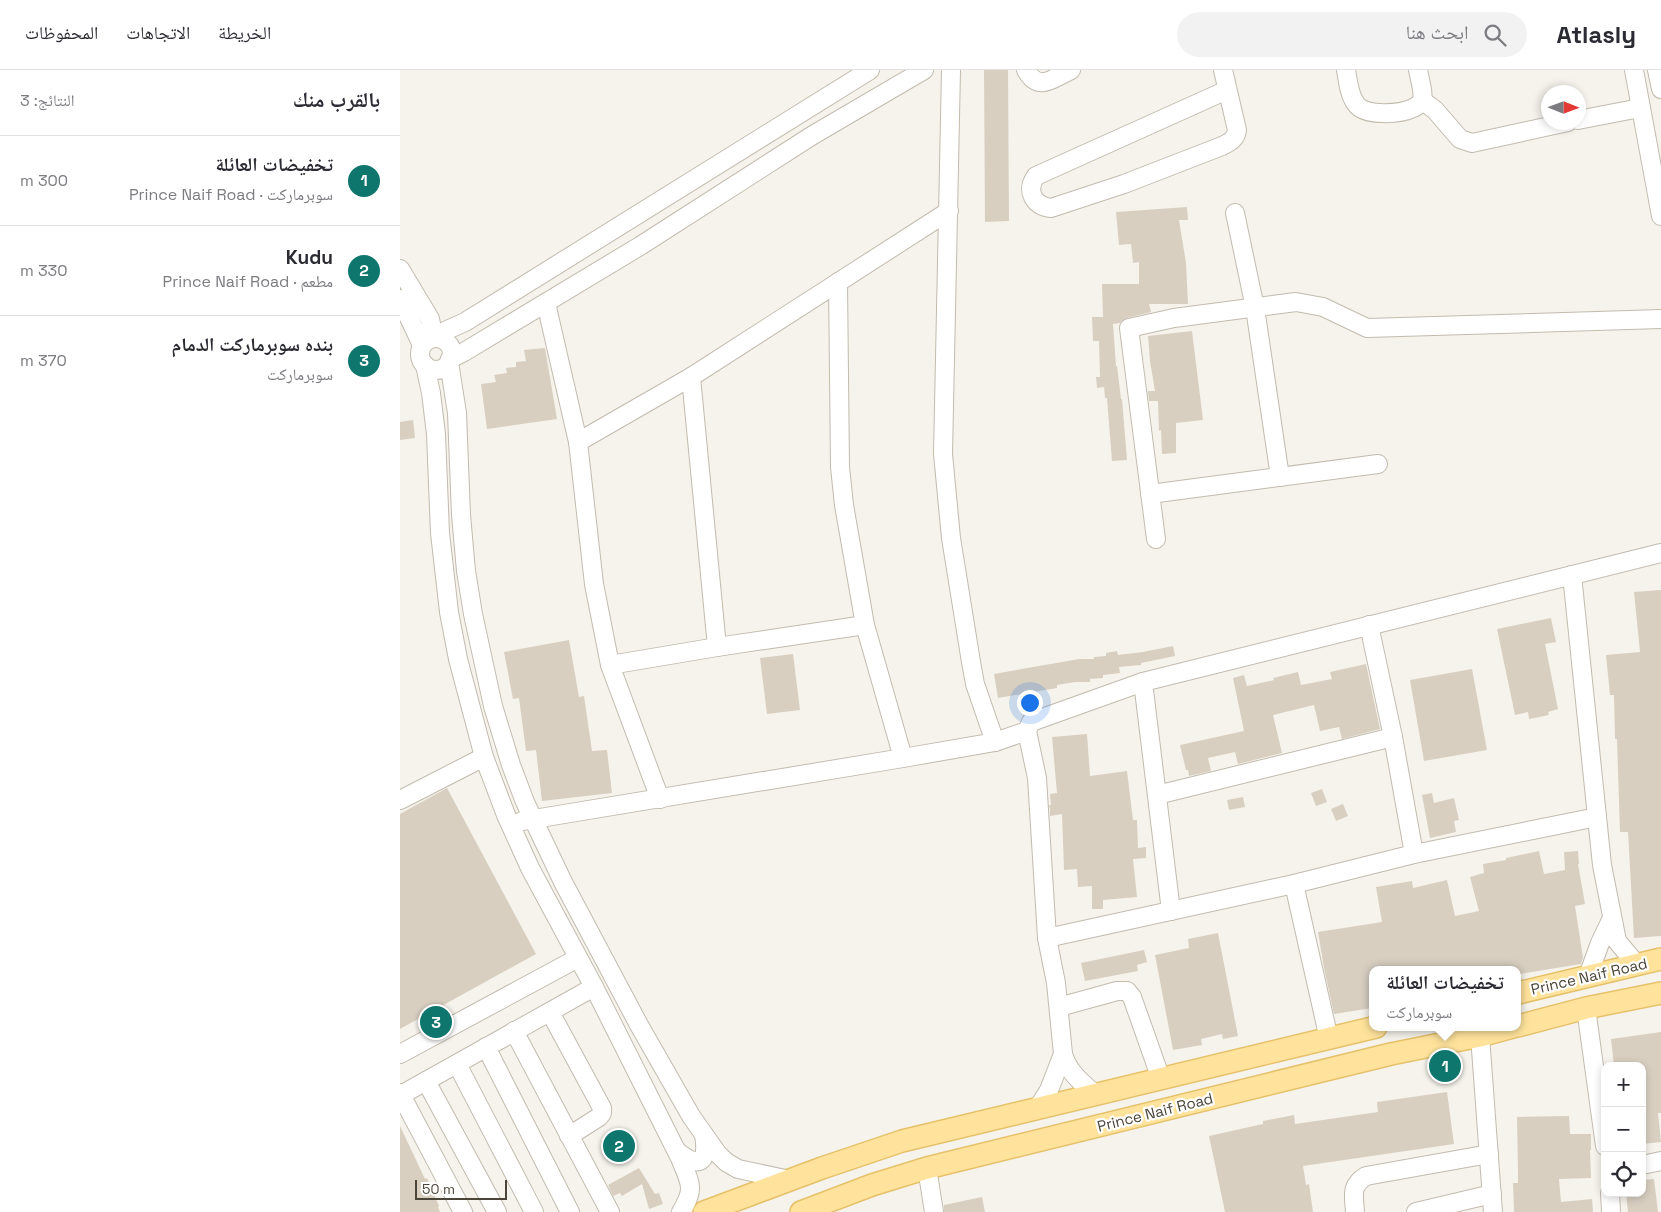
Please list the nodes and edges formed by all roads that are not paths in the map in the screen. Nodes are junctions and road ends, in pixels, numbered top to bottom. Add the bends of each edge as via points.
1 (870, 70) edge
2 (924, 70) edge
3 (952, 70) edge
4 (1026, 70) edge
5 (1071, 70) edge
6 (1223, 70) edge
7 (1346, 70) edge
8 (1418, 70) edge
9 (1634, 70) edge
10 (1227, 90) junction
11 (1423, 101) junction
12 (1640, 108) junction
13 (1586, 118) edge
14 (1541, 128) edge
15 (949, 211) junction
16 (1235, 213) dead end
17 (1661, 216) edge
18 (400, 269) edge
19 (838, 282) junction
20 (400, 298) edge
21 (546, 303) junction
22 (1255, 308) junction
23 (430, 319) junction
24 (1661, 319) edge
25 (453, 327) junction
26 (431, 340) junction
27 (450, 361) junction
28 (424, 365) junction
29 (690, 377) junction
30 (578, 442) junction
31 (1378, 464) dead end
32 (1280, 477) junction
33 (1150, 494) junction
34 (1156, 539) dead end
35 (1661, 553) edge
36 (1572, 575) junction
37 (865, 626) junction
38 (1370, 626) junction
39 (717, 647) junction
40 (610, 665) junction
41 (1143, 682) junction
42 (1028, 731) junction
43 (1393, 737) junction
44 (995, 742) junction
45 (484, 757) junction
46 (903, 758) junction
47 (1157, 795) junction
48 (660, 799) junction
49 (400, 800) edge
50 (1597, 817) junction
51 (531, 818) junction
52 (510, 824) junction
53 (1414, 854) junction
54 (1294, 884) junction
55 (1171, 911) junction
56 (1612, 918) junction
57 (1047, 938) junction
58 (578, 958) junction
59 (1661, 959) edge
60 (1636, 965) junction
61 (1588, 976) junction
62 (594, 987) junction
63 (1521, 992) edge
64 (1661, 993) edge
65 (1059, 1007) junction
66 (1586, 1008) junction
67 (550, 1012) junction
68 (1521, 1025) edge
69 (1369, 1029) edge
70 (1498, 1031) edge
71 (514, 1032) junction
72 (1480, 1036) junction
73 (1329, 1038) junction
74 (486, 1047) junction
75 (400, 1054) edge
76 (1063, 1054) junction
77 (457, 1064) junction
78 (1161, 1079) junction
79 (426, 1081) junction
80 (400, 1094) edge
81 (1096, 1094) junction
82 (1037, 1109) junction
83 (1601, 1117) edge
84 (704, 1135) junction
85 (570, 1136) junction
86 (677, 1151) junction
87 (1489, 1154) junction
88 (1661, 1161) edge
89 (1646, 1164) edge
90 (927, 1168) junction
91 (790, 1180) junction
92 (1492, 1194) junction
93 (1610, 1197) edge
94 (463, 1212) edge
95 (497, 1212) edge
96 (534, 1212) edge
97 (570, 1212) edge
98 (610, 1212) edge
99 (681, 1212) edge
100 (704, 1212) edge
101 (801, 1212) edge
102 (934, 1212) edge
103 (1355, 1212) edge
104 (1416, 1212) edge
105 (1493, 1212) edge
106 (1611, 1212) edge

1 - 25 street
2 - 21 street via 813,135
3 - 15 street
4 - 5 street via 1035,82 1042,83
6 - 10 street
7 - 11 street via 1356,106 1365,111 1396,113
8 - 11 street
9 - 12 street
10 - 10 street via 1036,176 1031,183 1035,201 1042,207 1052,208 1124,184 1233,140 1237,130
11 - 14 street via 1460,139 1472,143
12 - 13 street
12 - 17 street
15 - 19 street
15 - 44 street via 943,454 951,538 970,662
16 - 22 street
18 - 23 street
19 - 29 street
19 - 37 street via 840,467
20 - 26 street
21 - 27 street
21 - 30 street
22 - 24 street via 1296,302 1323,307 1367,328
22 - 32 street
22 - 33 street via 1174,318 1129,328
23 - 25 street via 443,327
23 - 26 street
25 - 26 street
26 - 27 street via 441,338 447,342 451,348
26 - 28 street via 420,352
27 - 28 street via 438,370
27 - 51 street via 457,413 466,571 473,614 493,706
28 - 45 street via 436,434 440,533 449,612
29 - 30 street
29 - 39 street
30 - 40 street via 594,584
31 - 32 street
32 - 33 street
33 - 34 street
35 - 36 street
36 - 38 street
36 - 50 street
37 - 39 street
37 - 46 street
38 - 41 street
38 - 43 street
39 - 40 street
40 - 48 street
41 - 42 street via 1031,722
41 - 47 street
42 - 44 street
42 - 57 street via 1037,778
43 - 47 street
43 - 53 street
44 - 46 street
45 - 49 street
45 - 52 street
46 - 48 street
47 - 55 street
48 - 51 street
50 - 53 street
50 - 56 street
51 - 52 street
51 - 84 street via 639,1025
52 - 58 street
53 - 54 street
54 - 55 street
54 - 73 street
55 - 57 street
56 - 60 street via 1617,941
56 - 61 street
57 - 65 street
58 - 62 street
58 - 75 street
59 - 60 main road, Prince Naif Road
60 - 61 main road, Prince Naif Road
61 - 63 main road, Prince Naif Road
62 - 67 street
62 - 86 street
64 - 66 main road, Prince Naif Road
65 - 76 street
65 - 78 street via 1127,991 1132,997
66 - 68 main road, Prince Naif Road
66 - 83 street
67 - 71 street
67 - 85 street via 602,1108 599,1117
69 - 73 main road, Prince Naif Road
70 - 72 main road, Prince Naif Road
71 - 74 street
71 - 85 street
72 - 87 street
72 - 90 main road, Prince Naif Road via 1391,1054
73 - 78 main road, Prince Naif Road
74 - 77 street
74 - 97 street
76 - 81 street via 1077,1079
76 - 82 street via 1049,1090
77 - 79 street
77 - 96 street
78 - 81 main road, Prince Naif Road
79 - 80 street
79 - 95 street
80 - 94 street
81 - 82 main road, Prince Naif Road
82 - 91 main road, Prince Naif Road via 902,1141
84 - 86 street via 706,1148 701,1160 687,1160
84 - 91 street via 726,1162 738,1169
85 - 98 street
86 - 99 street via 691,1192
87 - 92 street
87 - 103 street via 1366,1176 1353,1190
88 - 89 street
90 - 101 main road, Prince Naif Road
90 - 102 street
91 - 100 main road, Prince Naif Road
92 - 104 street
92 - 105 street
93 - 106 street

